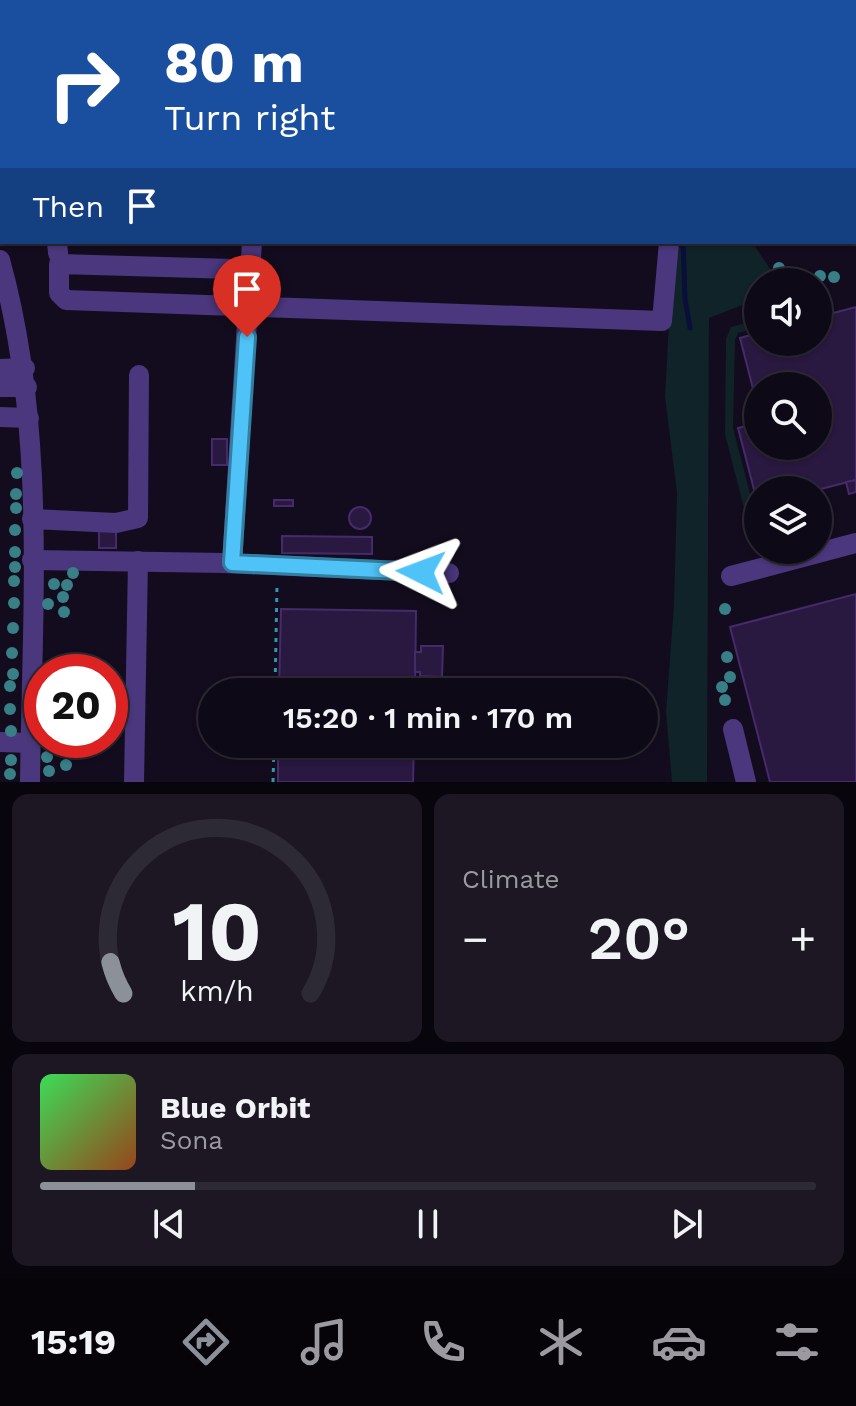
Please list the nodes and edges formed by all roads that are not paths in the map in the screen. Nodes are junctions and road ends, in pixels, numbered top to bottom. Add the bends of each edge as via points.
1 (252, 244) edge
2 (669, 244) edge
3 (0, 260) edge
4 (233, 269) dead end
5 (249, 306) junction
6 (0, 369) edge
7 (139, 375) dead end
8 (26, 378) junction
9 (0, 387) edge
10 (0, 417) edge
11 (29, 418) junction
12 (32, 519) junction
13 (856, 543) edge
14 (32, 560) junction
15 (138, 561) junction
16 (232, 563) junction
17 (449, 573) dead end
18 (731, 576) dead end
19 (31, 654) edge
20 (733, 729) dead end
21 (0, 742) edge
22 (24, 743) edge
23 (30, 758) edge
24 (30, 782) edge
25 (134, 782) edge
26 (746, 782) edge

1 - 5 street
2 - 5 street via 662,321
3 - 8 street
4 - 5 street via 59,264 59,293 66,300
5 - 16 street
6 - 8 street
7 - 12 street via 138,518 130,523
8 - 9 street
8 - 11 street
10 - 11 street
11 - 12 street
12 - 14 street
13 - 18 street
14 - 15 street
14 - 19 street
15 - 16 street
15 - 25 street
16 - 17 street
20 - 26 street
21 - 22 street
23 - 24 street

